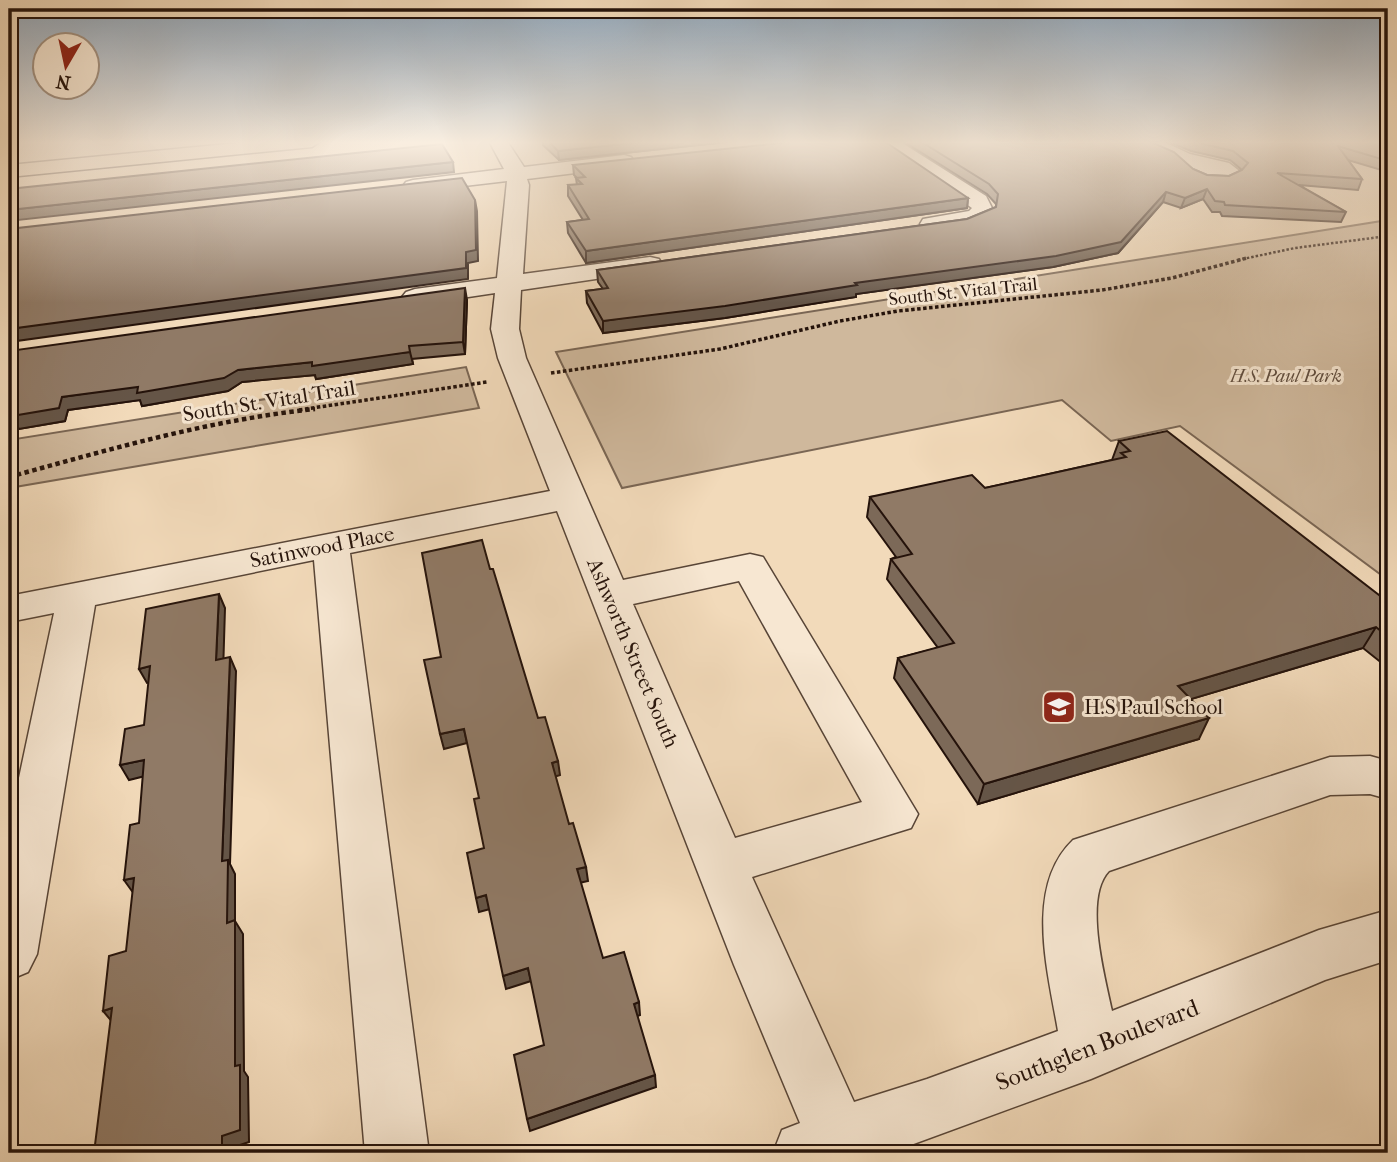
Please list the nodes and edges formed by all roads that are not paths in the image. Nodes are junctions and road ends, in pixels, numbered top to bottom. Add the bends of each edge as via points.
1 (520, 195) edge
2 (969, 195) edge
3 (912, 227) edge
4 (670, 261) edge
5 (509, 285) junction
6 (385, 301) edge
7 (568, 498) junction
8 (331, 545) junction
9 (77, 596) junction
10 (609, 596) junction
11 (9, 609) edge
12 (1388, 780) edge
13 (720, 864) junction
14 (1388, 935) edge
15 (9, 954) edge
16 (1091, 1049) junction
17 (829, 1148) edge
18 (397, 1153) edge

1 - 5 street, Ashworth Street South
2 - 3 street via 983,208 975,217
4 - 5 street
5 - 6 street
5 - 7 street, Ashworth Street South via 508,345
7 - 8 street, Satinwood Place
7 - 10 street, Ashworth Street South
8 - 9 street, Satinwood Place
8 - 18 street
9 - 11 street, Satinwood Place
9 - 15 street
10 - 13 street, Ashworth Street South
10 - 13 street via 750,566 894,814
12 - 16 street via 1370,775 1330,776 1091,855 1076,872 1072,907 1072,949
13 - 17 street, Ashworth Street South
14 - 16 street, Southglen Boulevard via 1319,956
16 - 17 street, Southglen Boulevard

